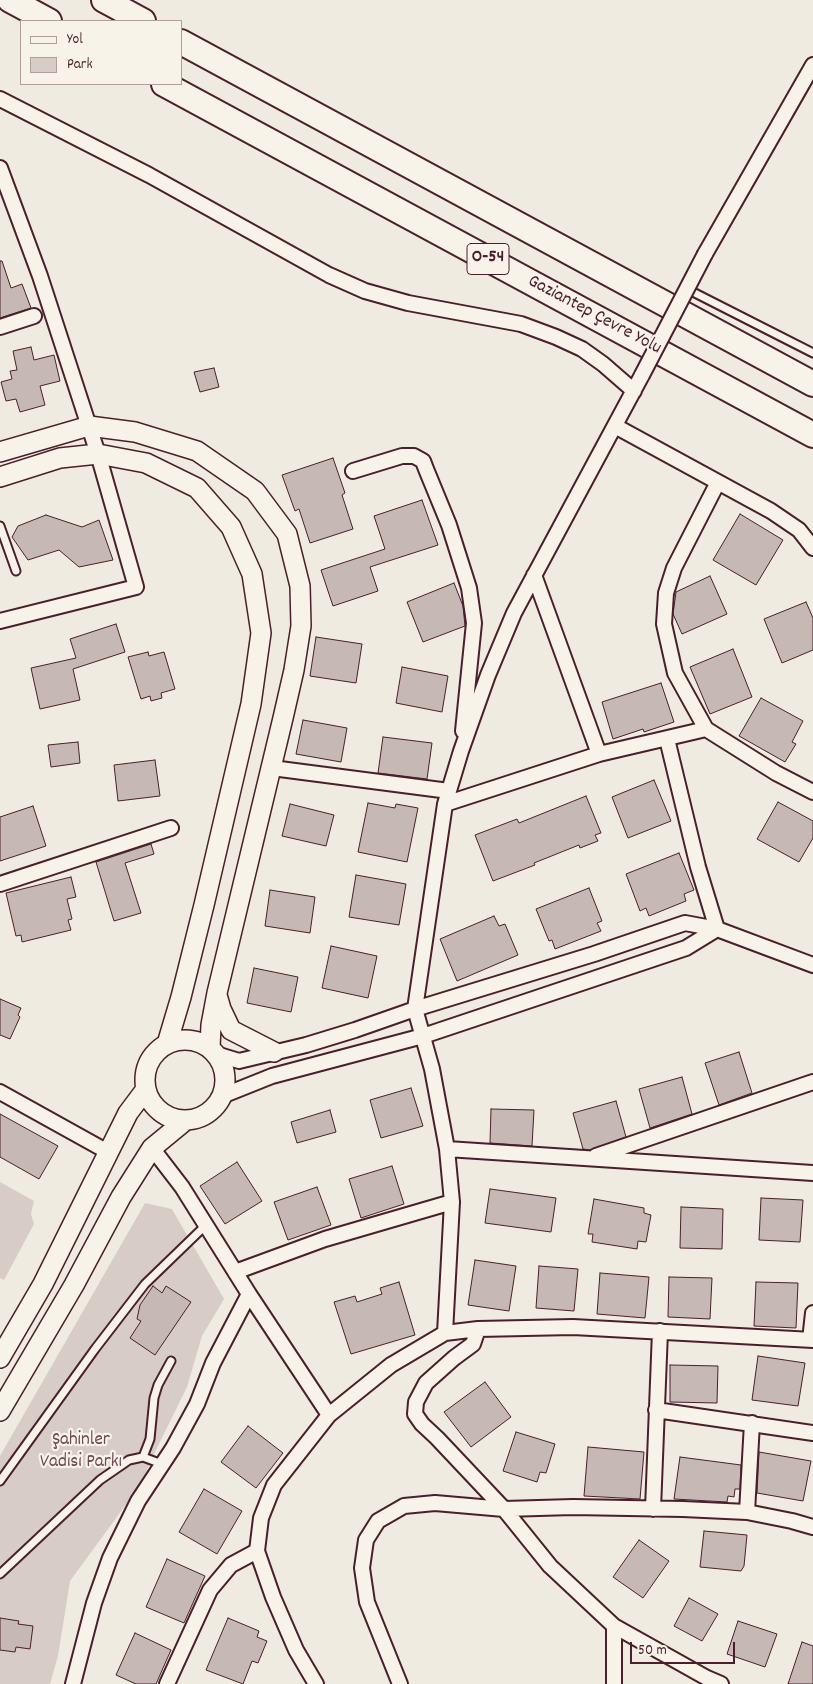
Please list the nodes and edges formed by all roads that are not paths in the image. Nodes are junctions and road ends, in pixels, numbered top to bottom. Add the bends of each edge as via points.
1 (10, 0) edge
2 (104, 0) edge
3 (47, 20) edge
4 (141, 20) edge
5 (182, 43) edge
6 (813, 65) edge
7 (166, 85) edge
8 (0, 99) edge
9 (0, 168) edge
10 (5, 191) edge
11 (687, 289) junction
12 (34, 316) dead end
13 (0, 326) edge
14 (813, 353) edge
15 (813, 384) edge
16 (634, 391) junction
17 (89, 426) junction
18 (615, 426) junction
19 (813, 435) edge
20 (0, 452) edge
21 (98, 454) junction
22 (354, 471) dead end
23 (0, 477) edge
24 (718, 482) junction
25 (0, 526) edge
26 (813, 548) edge
27 (16, 571) dead end
28 (534, 575) junction
29 (0, 621) edge
30 (706, 729) junction
31 (667, 738) junction
32 (461, 751) junction
33 (599, 754) junction
34 (272, 768) junction
35 (813, 792) edge
36 (447, 798) junction
37 (171, 828) dead end
38 (0, 884) edge
39 (717, 929) junction
40 (813, 965) edge
41 (217, 993) junction
42 (415, 1009) junction
43 (423, 1036) junction
44 (167, 1044) junction
45 (213, 1051) junction
46 (274, 1052) junction
47 (813, 1082) edge
48 (146, 1090) junction
49 (0, 1092) edge
50 (222, 1096) junction
51 (186, 1120) junction
52 (152, 1148) junction
53 (447, 1149) junction
54 (108, 1152) junction
55 (589, 1158) junction
56 (813, 1172) edge
57 (452, 1202) junction
58 (206, 1225) junction
59 (235, 1272) junction
60 (249, 1294) junction
61 (813, 1313) edge
62 (478, 1329) junction
63 (660, 1332) junction
64 (445, 1334) junction
65 (811, 1340) edge
66 (1, 1354) edge
67 (170, 1361) dead end
68 (656, 1410) junction
69 (0, 1411) edge
70 (328, 1416) junction
71 (752, 1423) junction
72 (813, 1433) edge
73 (143, 1457) junction
74 (162, 1464) junction
75 (0, 1481) edge
76 (504, 1508) junction
77 (652, 1509) junction
78 (747, 1512) junction
79 (813, 1527) edge
80 (256, 1551) junction
81 (0, 1574) edge
82 (614, 1626) junction
83 (74, 1684) edge
84 (167, 1684) edge
85 (316, 1684) edge
86 (400, 1684) edge
87 (614, 1684) edge
88 (721, 1684) edge

1 - 3 highway
2 - 4 highway
5 - 15 highway, O-54
6 - 11 street, bridge
7 - 19 highway, Gaziantep Çevre Yolu / O-54
8 - 16 street via 149,174 329,275 365,291 408,303 521,324 556,337 582,349
9 - 10 street
10 - 17 street via 40,276
11 - 14 lane
11 - 16 street, bridge
12 - 13 street
16 - 18 street
17 - 20 street
17 - 21 street
17 - 34 street via 135,432 196,451 255,491 287,534 300,586 301,626
18 - 24 street
18 - 28 street
21 - 23 street via 60,458
21 - 29 street via 136,587
21 - 44 street via 146,463 197,488 231,527 252,574 261,633 250,704 211,878
22 - 32 street via 402,456 414,456 423,461 450,525 469,588 474,623
24 - 26 street via 799,530
24 - 30 street via 674,568 666,593 664,624 674,673
25 - 27 lane
28 - 32 street via 488,675
28 - 33 street
30 - 31 street
30 - 35 street
31 - 33 street
31 - 39 street via 698,867
32 - 36 street
33 - 36 street
34 - 36 street
34 - 41 street
36 - 42 street
37 - 38 street
39 - 40 street
39 - 42 street via 685,923
39 - 43 street via 686,948
41 - 45 street via 210,1025
41 - 46 street via 231,1030
42 - 43 street
42 - 46 street via 306,1045
43 - 50 street via 272,1076
43 - 53 street
44 - 45 street via 184,1039 202,1043
44 - 48 street via 148,1063
45 - 46 street via 239,1061
45 - 50 street via 221,1061 225,1079
47 - 55 street
48 - 51 street via 161,1112
48 - 54 street via 128,1112
49 - 54 street
50 - 51 street via 211,1111
51 - 52 street
52 - 58 street
52 - 69 street
53 - 55 street
53 - 57 street
54 - 66 street via 43,1284
55 - 56 street
57 - 59 street via 325,1239
57 - 64 street
58 - 59 street
58 - 75 lane via 145,1284
59 - 60 street
60 - 70 street
60 - 74 street via 213,1363 197,1404
61 - 65 street
62 - 63 street via 573,1327
62 - 64 street
62 - 76 street via 473,1344 426,1383 416,1402 415,1414
63 - 65 street
63 - 68 street
64 - 70 street via 391,1364
67 - 73 lane via 156,1391 150,1439
68 - 71 street
68 - 77 street
70 - 80 street via 274,1485 261,1518
71 - 72 street
71 - 78 street
73 - 74 lane
73 - 81 lane via 129,1460 100,1480
74 - 83 street via 138,1501 110,1558 94,1603
76 - 77 street
76 - 82 street via 550,1566
76 - 86 street via 435,1504 404,1506 378,1521 366,1540 362,1568 367,1602
77 - 78 street
78 - 79 street
80 - 84 street via 231,1565 210,1590
80 - 85 street via 296,1650
82 - 87 street
82 - 88 street

